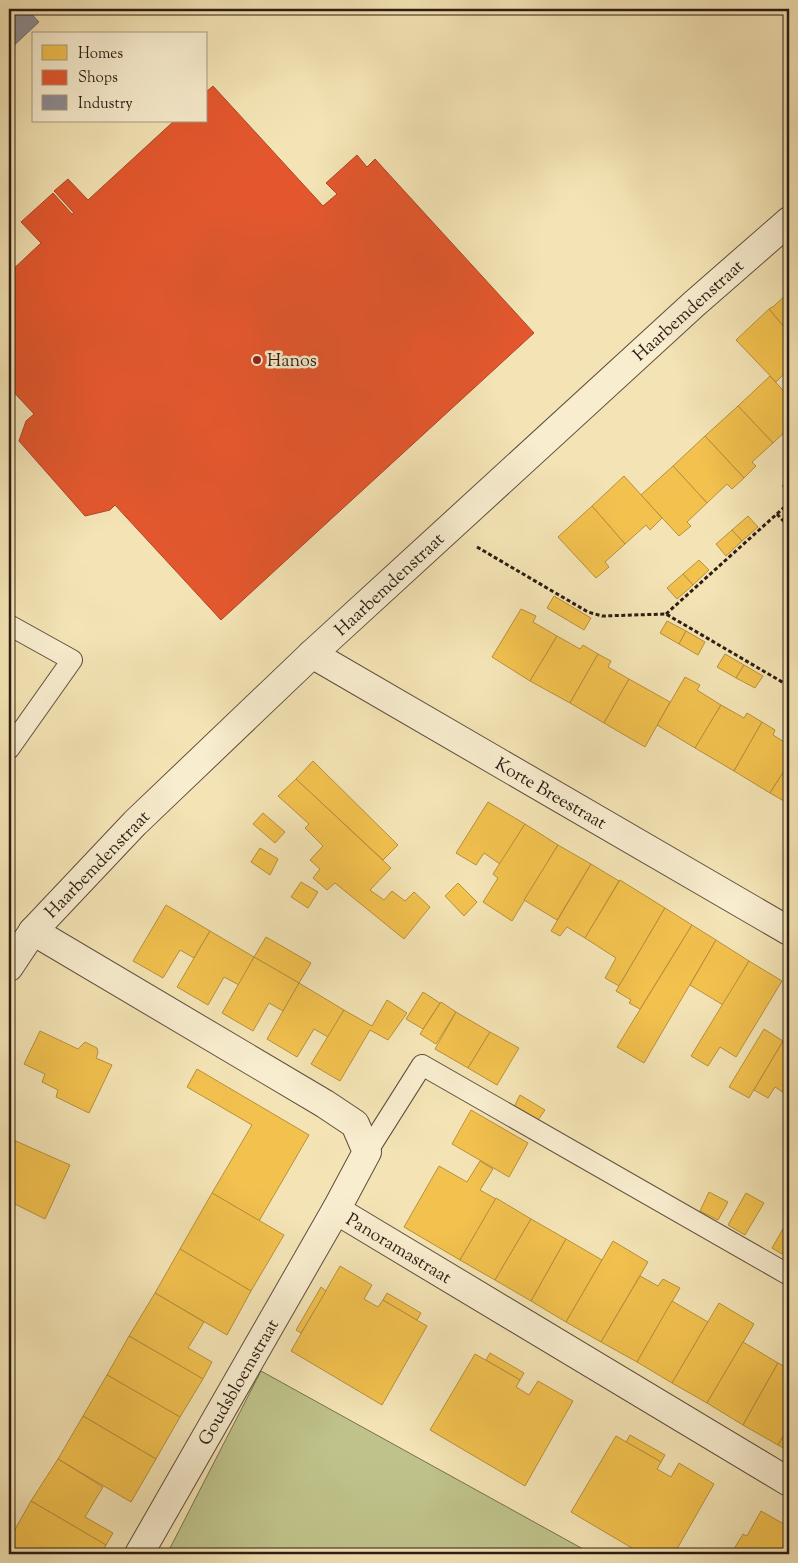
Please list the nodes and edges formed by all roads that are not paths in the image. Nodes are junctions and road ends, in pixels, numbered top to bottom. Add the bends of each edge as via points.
1 (789, 221) edge
2 (9, 625) edge
3 (312, 654) junction
4 (9, 749) edge
5 (33, 931) junction
6 (789, 932) edge
7 (9, 967) edge
8 (367, 1152) junction
9 (336, 1210) junction
10 (789, 1275) edge
11 (789, 1482) edge
12 (140, 1554) edge

1 - 3 street, Haarbemdenstraat
2 - 4 lane via 72,660
3 - 5 street, Haarbemdenstraat via 135,823
3 - 6 street, Korte Breestraat
5 - 7 street, Haarbemdenstraat
5 - 8 street via 325,1104 355,1124
8 - 9 street, Panoramastraat
8 - 10 lane via 422,1065
9 - 11 street, Panoramastraat
9 - 12 street, Goudsbloemstraat

